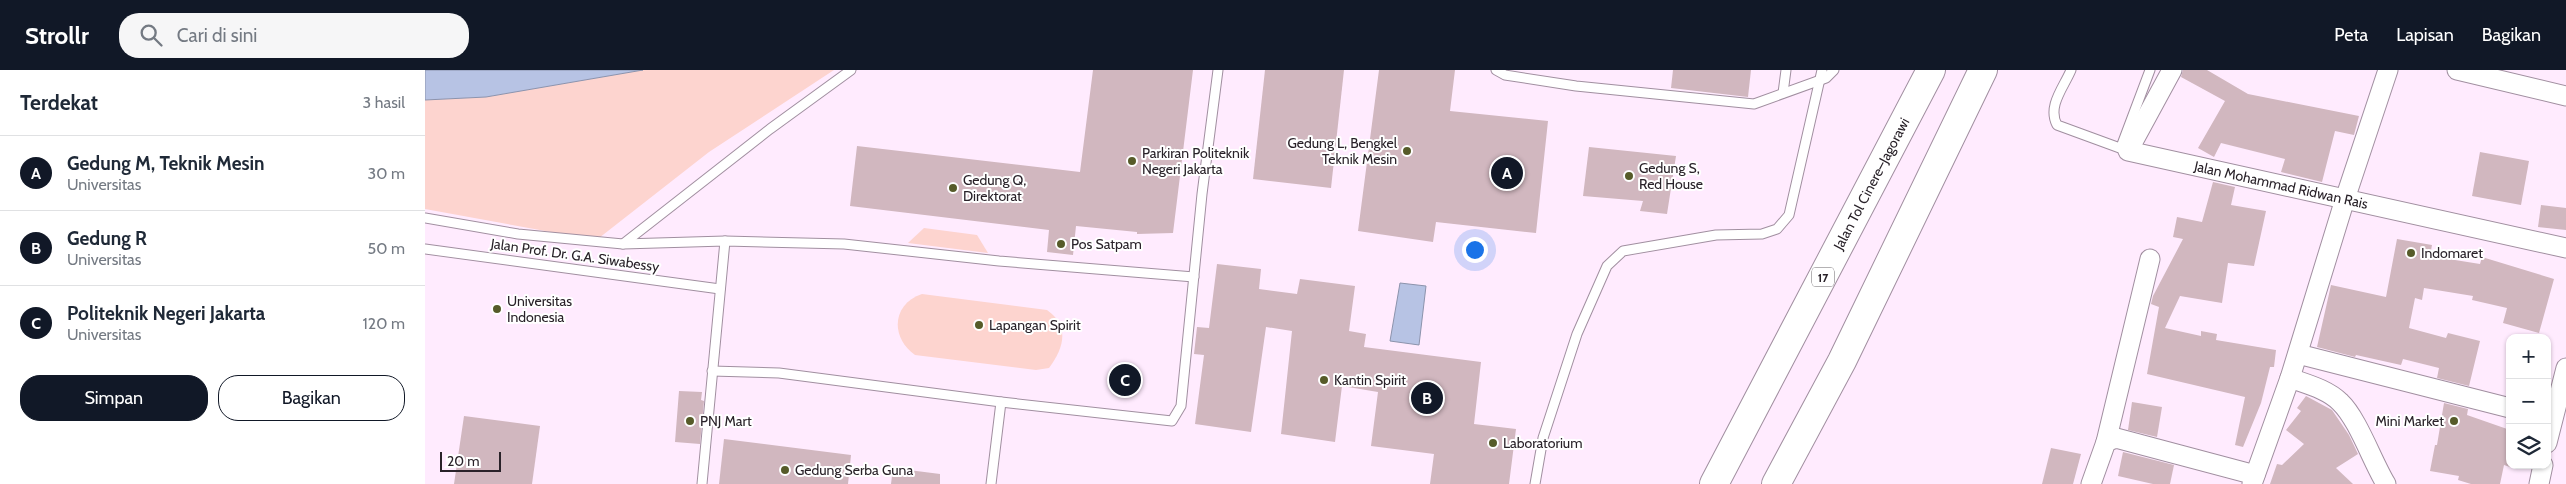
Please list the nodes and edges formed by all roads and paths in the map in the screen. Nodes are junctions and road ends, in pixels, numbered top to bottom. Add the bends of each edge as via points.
1 (851, 70) edge
2 (1218, 70) edge
3 (1496, 70) edge
4 (1786, 70) edge
5 (1822, 70) edge
6 (1834, 70) edge
7 (1931, 70) edge
8 (1983, 70) edge
9 (2071, 70) edge
10 (2150, 70) edge
11 (2172, 70) edge
12 (2388, 70) edge
13 (2457, 70) edge
14 (1819, 80) junction
15 (1783, 93) junction
16 (2566, 96) edge
17 (2125, 149) junction
18 (2345, 199) junction
19 (425, 218) edge
20 (725, 241) junction
21 (623, 244) junction
22 (2566, 248) edge
23 (425, 249) edge
24 (2150, 259) dead end
25 (1194, 277) junction
26 (721, 289) junction
27 (2298, 354) junction
28 (2566, 368) edge
29 (712, 371) junction
30 (2290, 378) junction
31 (1001, 402) junction
32 (2506, 407) edge
33 (2555, 420) edge
34 (2105, 442) junction
35 (2542, 469) edge
36 (2253, 480) edge
37 (702, 484) edge
38 (991, 484) edge
39 (1535, 484) edge
40 (1714, 484) edge
41 (1776, 484) edge
42 (2091, 484) edge
43 (2386, 484) edge
44 (2539, 484) edge

1 - 21 lane
2 - 25 lane
3 - 15 lane via 1505,75 1576,86 1754,104
4 - 15 lane
5 - 14 lane
6 - 14 lane
7 - 40 highway, Jalan Tol Cinere–Jagorawi / 17
8 - 41 highway via 1842,361
9 - 17 lane, Jalan Mohammad Ridwan Rais via 2054,106 2057,125
10 - 17 lane
11 - 17 street
12 - 18 street
13 - 16 street
14 - 15 lane
14 - 39 lane via 1789,215 1777,229 1762,234 1716,235 1623,251 1607,266 1577,334 1543,438
17 - 18 street, Jalan Mohammad Ridwan Rais
18 - 22 street, Jalan Mohammad Ridwan Rais
18 - 27 street
19 - 21 lane, Jalan Prof. Dr. G.A. Siwabessy via 519,234
20 - 21 lane, Jalan Prof. Dr. G.A. Siwabessy
20 - 25 lane, Jalan Prof. Dr. G.A. Siwabessy via 844,244
20 - 26 lane
23 - 26 lane, Jalan Prof. Dr. G.A. Siwabessy
24 - 34 street
25 - 31 lane via 1181,406 1172,421
26 - 29 lane
27 - 30 street
27 - 32 street
28 - 33 street
29 - 31 lane via 779,372
29 - 37 lane
30 - 36 street
30 - 43 street via 2339,401 2351,417
31 - 38 lane
34 - 36 street via 2124,439
34 - 42 street
35 - 44 street

